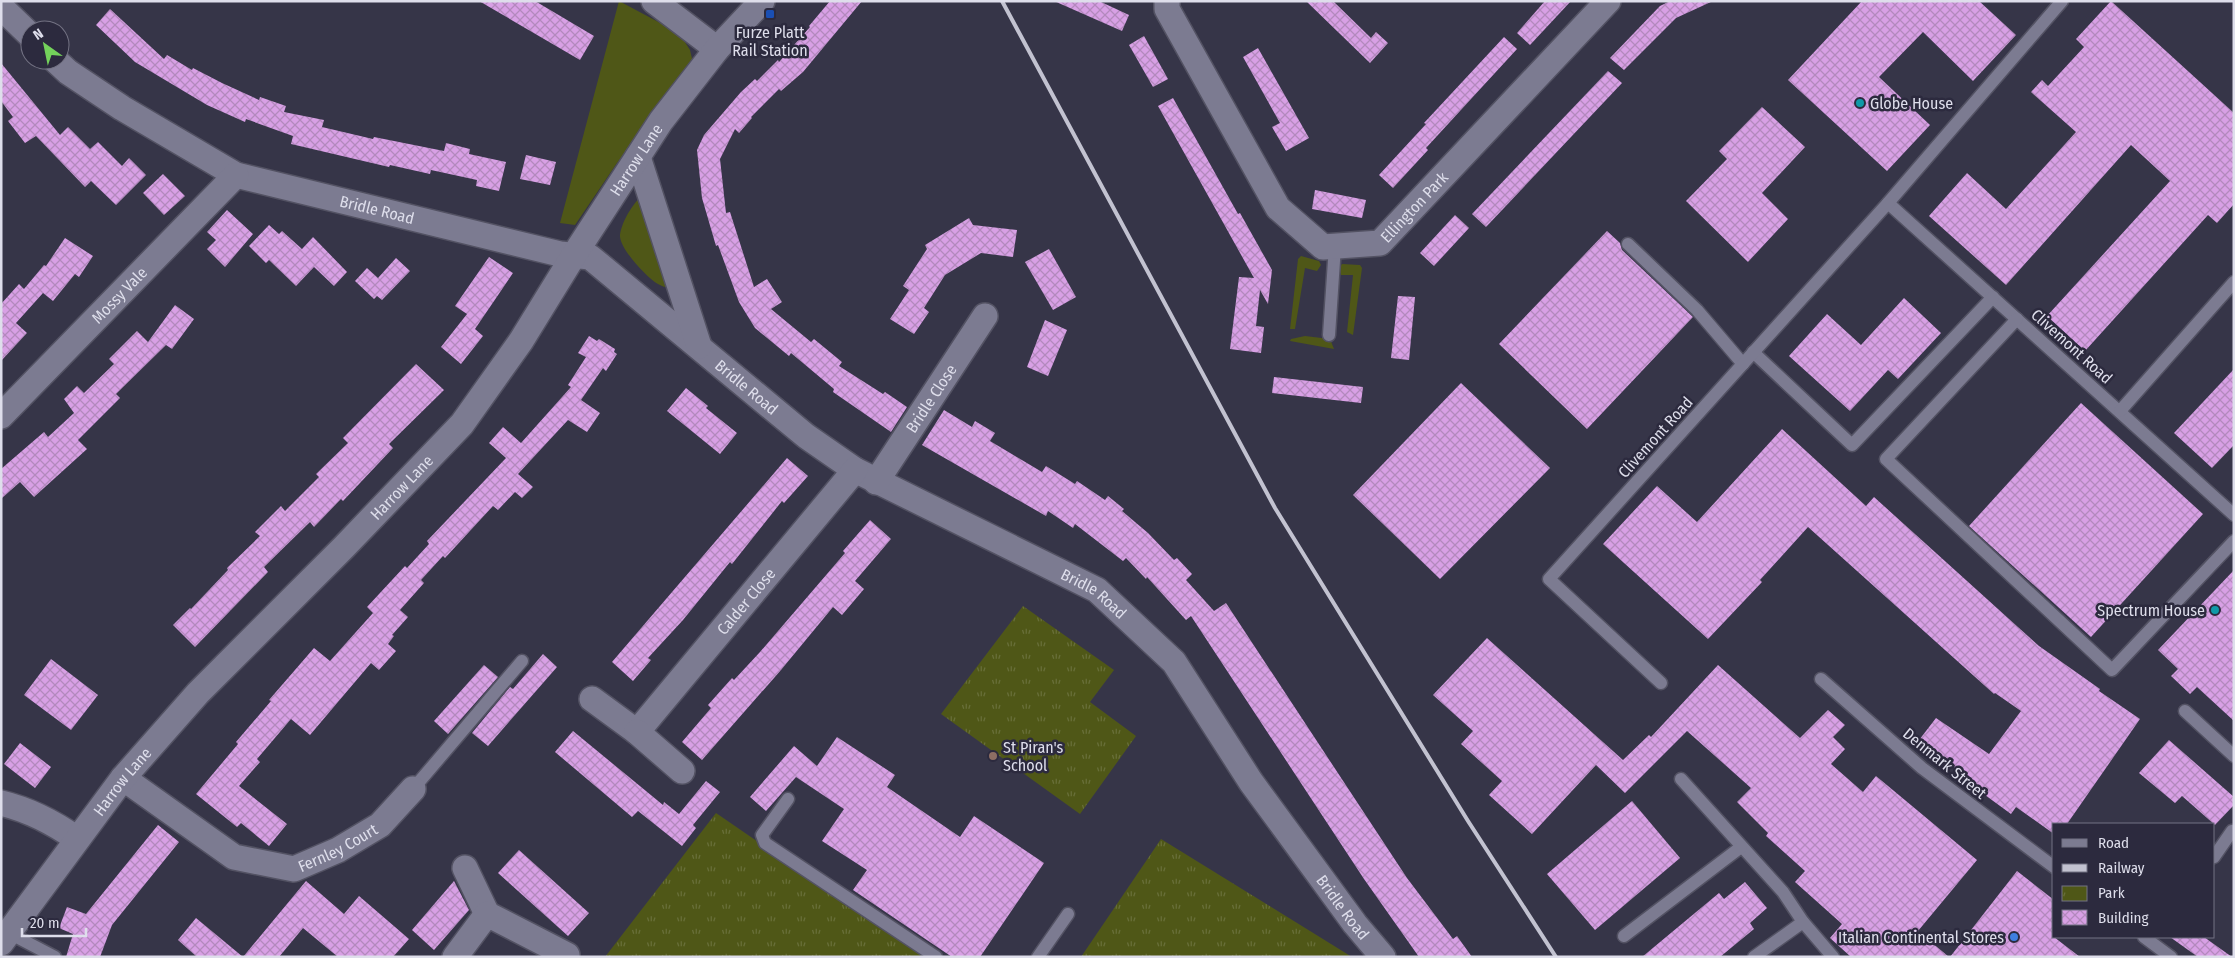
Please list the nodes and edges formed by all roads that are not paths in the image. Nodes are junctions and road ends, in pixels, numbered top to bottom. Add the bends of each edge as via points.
1 (654, 1) edge
2 (762, 1) edge
3 (1167, 1) edge
4 (1608, 1) edge
5 (2062, 1) edge
6 (1, 7) edge
7 (20, 25) edge
8 (717, 50) junction
9 (66, 70) edge
10 (638, 157) junction
11 (236, 175) junction
12 (1888, 203) junction
13 (1628, 244) dead end
14 (1335, 246) junction
15 (574, 255) junction
16 (2234, 282) edge
17 (1993, 297) junction
18 (985, 316) dead end
19 (2017, 319) junction
20 (1329, 335) dead end
21 (699, 346) junction
22 (1753, 352) junction
23 (1743, 364) junction
24 (2120, 411) junction
25 (1, 416) edge
26 (854, 470) junction
27 (876, 482) junction
28 (2234, 515) edge
29 (2234, 541) edge
30 (522, 661) dead end
31 (1821, 679) dead end
32 (1661, 683) dead end
33 (592, 700) dead end
34 (2185, 711) dead end
35 (637, 732) junction
36 (2234, 756) edge
37 (682, 771) dead end
38 (123, 778) junction
39 (1681, 779) dead end
40 (413, 789) joint
41 (788, 799) dead end
42 (1, 803) edge
43 (2232, 831) dead end
44 (77, 839) junction
45 (1741, 847) junction
46 (2215, 856) edge
47 (2052, 866) edge
48 (465, 868) dead end
49 (488, 914) junction
50 (1068, 914) dead end
51 (1803, 922) junction
52 (1624, 936) dead end
53 (5, 938) edge
54 (2152, 939) edge
55 (568, 955) dead end
56 (55, 957) edge
57 (456, 957) edge
58 (936, 957) edge
59 (1038, 957) edge
60 (1383, 957) edge
61 (1754, 957) edge
62 (1833, 957) edge
63 (2171, 957) edge

1 - 8 street
2 - 8 street, Harrow Lane
3 - 14 street, Ellington Park via 1168,9 1278,208 1322,248
4 - 14 street, Ellington Park via 1380,242
5 - 12 lane, Clivemont Road
6 - 7 street
8 - 10 street, Harrow Lane via 661,121
9 - 11 street, Bridle Road via 122,108
10 - 15 street, Harrow Lane
10 - 21 street
11 - 15 street, Bridle Road
11 - 25 street, Mossy Vale
12 - 17 lane, Clivemont Road
12 - 22 lane, Clivemont Road
13 - 23 lane via 1697,310
14 - 20 lane
15 - 21 street, Bridle Road via 590,257
15 - 38 street, Harrow Lane via 521,341 462,424 198,693
16 - 24 lane
17 - 19 lane, Clivemont Road
17 - 22 lane via 1852,445
18 - 27 street, Bridle Close
19 - 24 lane, Clivemont Road
19 - 29 lane via 1886,460 2112,670
21 - 26 street, Bridle Road via 806,436
22 - 23 lane, Clivemont Road
23 - 32 lane, Clivemont Road via 1549,579
24 - 28 lane, Clivemont Road
26 - 27 street, Bridle Road
26 - 35 street, Calder Close
27 - 60 street, Bridle Road via 1097,590 1174,662 1251,782
30 - 40 lane
31 - 47 lane, Denmark Street via 1922,768
33 - 35 street
34 - 36 lane
35 - 37 street
38 - 40 street, Fernley Court via 234,857 294,870 338,850 380,825
38 - 44 street, Harrow Lane
39 - 45 lane
41 - 58 lane via 762,835 766,843
42 - 44 street via 24,808
43 - 46 lane
44 - 53 street, Harrow Lane
45 - 51 lane via 1783,892
45 - 52 lane
48 - 49 street
49 - 55 street
49 - 57 street
50 - 59 lane
51 - 61 lane
51 - 62 lane
53 - 56 lane
54 - 63 lane

